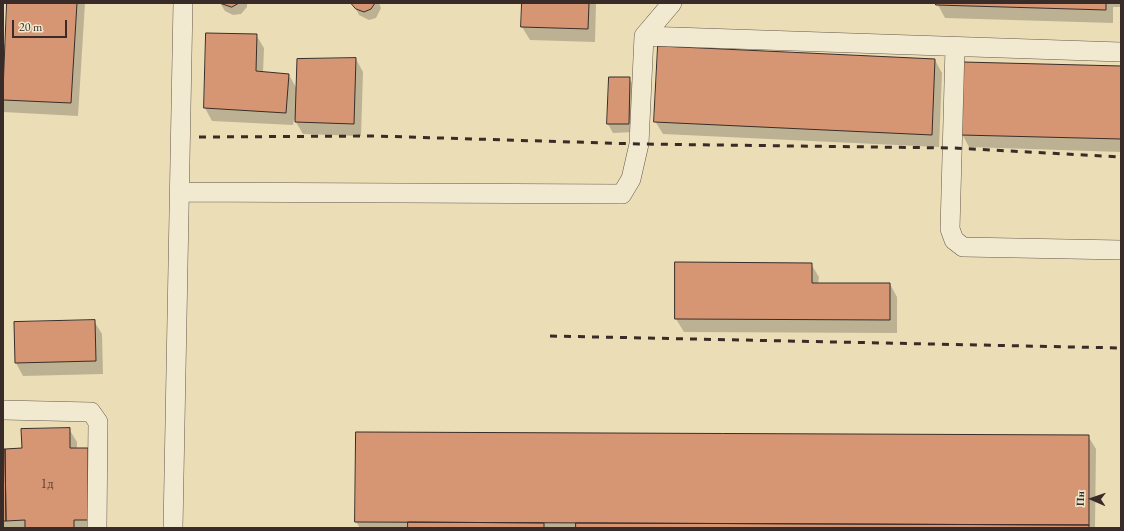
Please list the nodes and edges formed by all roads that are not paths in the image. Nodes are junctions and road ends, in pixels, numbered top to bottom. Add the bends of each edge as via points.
1 (183, 3) edge
2 (672, 3) edge
3 (644, 36) junction
4 (955, 47) junction
5 (1121, 52) edge
6 (179, 192) junction
7 (1121, 250) edge
8 (3, 410) edge
9 (97, 528) edge
10 (173, 528) edge

1 - 6 lane
2 - 3 lane
3 - 4 lane
3 - 6 lane via 639,144 631,179 622,194
4 - 5 lane
4 - 7 lane via 950,229 954,240 963,247
6 - 10 lane
8 - 9 lane via 92,412 98,422

